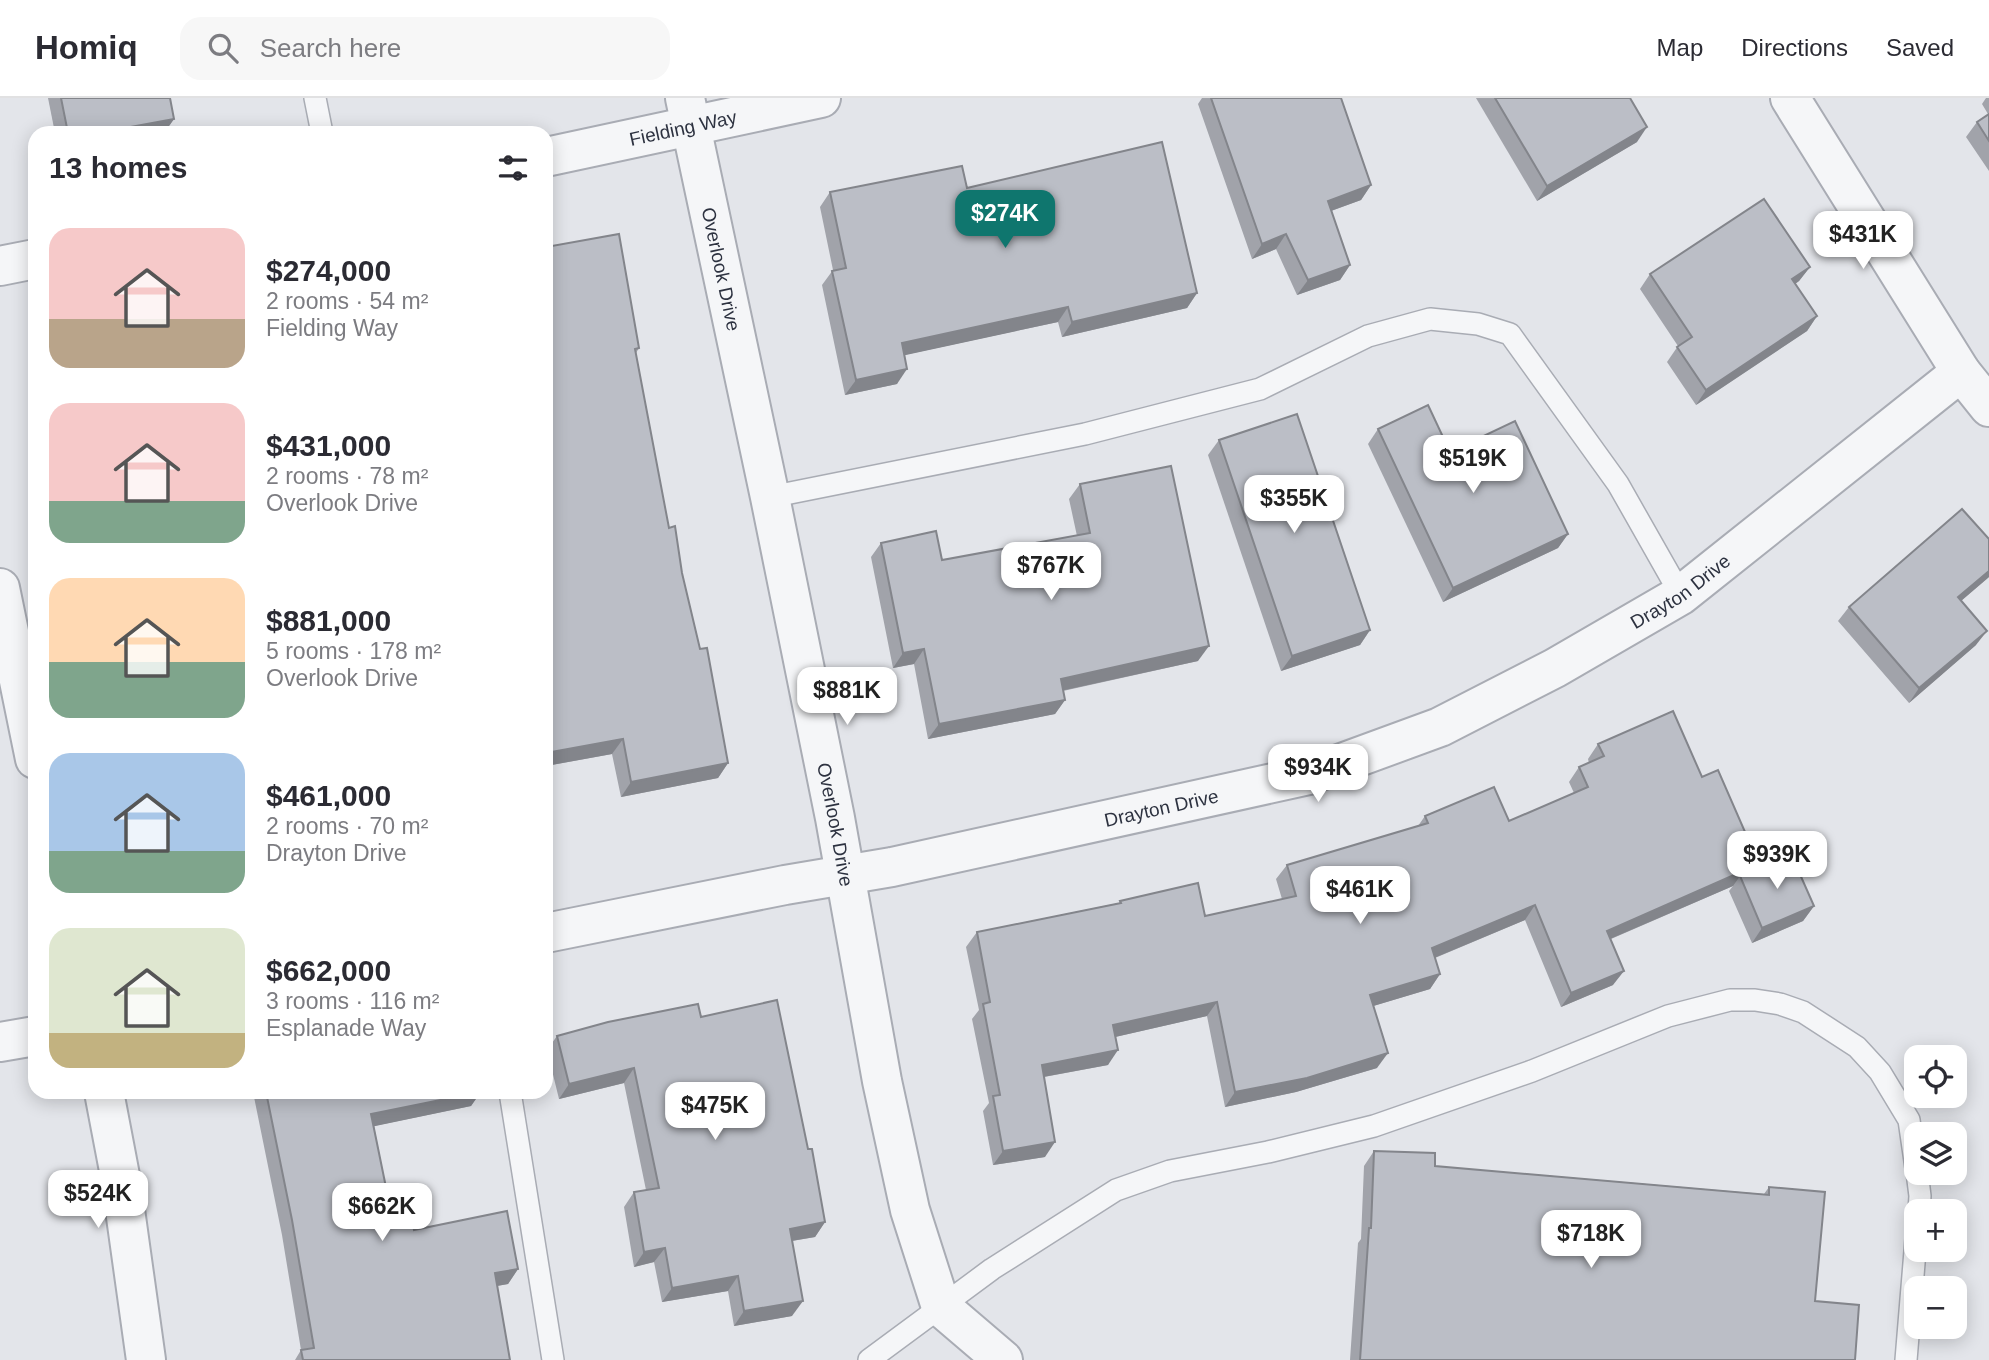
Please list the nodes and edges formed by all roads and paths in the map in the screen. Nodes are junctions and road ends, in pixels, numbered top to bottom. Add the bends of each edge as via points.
1 (315, 98) edge
2 (821, 98) edge
3 (1790, 98) edge
4 (688, 113) edge
5 (321, 126) edge
6 (553, 155) edge
7 (28, 260) edge
8 (0, 266) edge
9 (1961, 372) junction
10 (1989, 407) edge
11 (770, 497) junction
12 (0, 588) edge
13 (1681, 595) junction
14 (28, 725) edge
15 (845, 875) junction
16 (553, 932) edge
17 (28, 1037) edge
18 (0, 1042) edge
19 (105, 1099) edge
20 (511, 1099) edge
21 (1909, 1122) edge
22 (1914, 1262) edge
23 (941, 1307) junction
24 (146, 1360) edge
25 (553, 1360) edge
26 (869, 1360) edge
27 (1003, 1360) edge
28 (1906, 1360) edge

1 - 5 lane
2 - 4 street, Fielding Way
3 - 9 street
4 - 6 street, Fielding Way
4 - 11 street, Overlook Drive
7 - 8 street
9 - 10 street
9 - 13 street, Drayton Drive
11 - 13 lane via 1085,434 1260,389 1368,335 1430,319 1478,324 1510,334 1618,484
11 - 15 street, Overlook Drive
12 - 14 street
13 - 15 street, Drayton Drive via 1440,727 1309,775
15 - 16 street, Drayton Drive
15 - 23 street, Overlook Drive via 910,1210
17 - 18 street
19 - 24 street
20 - 25 lane
21 - 23 lane via 1880,1072 1857,1047 1802,1012 1780,1004 1730,1000 1668,1016 1532,1071 1374,1126 1170,1171 1116,1190
22 - 28 lane
23 - 26 lane
23 - 27 street

